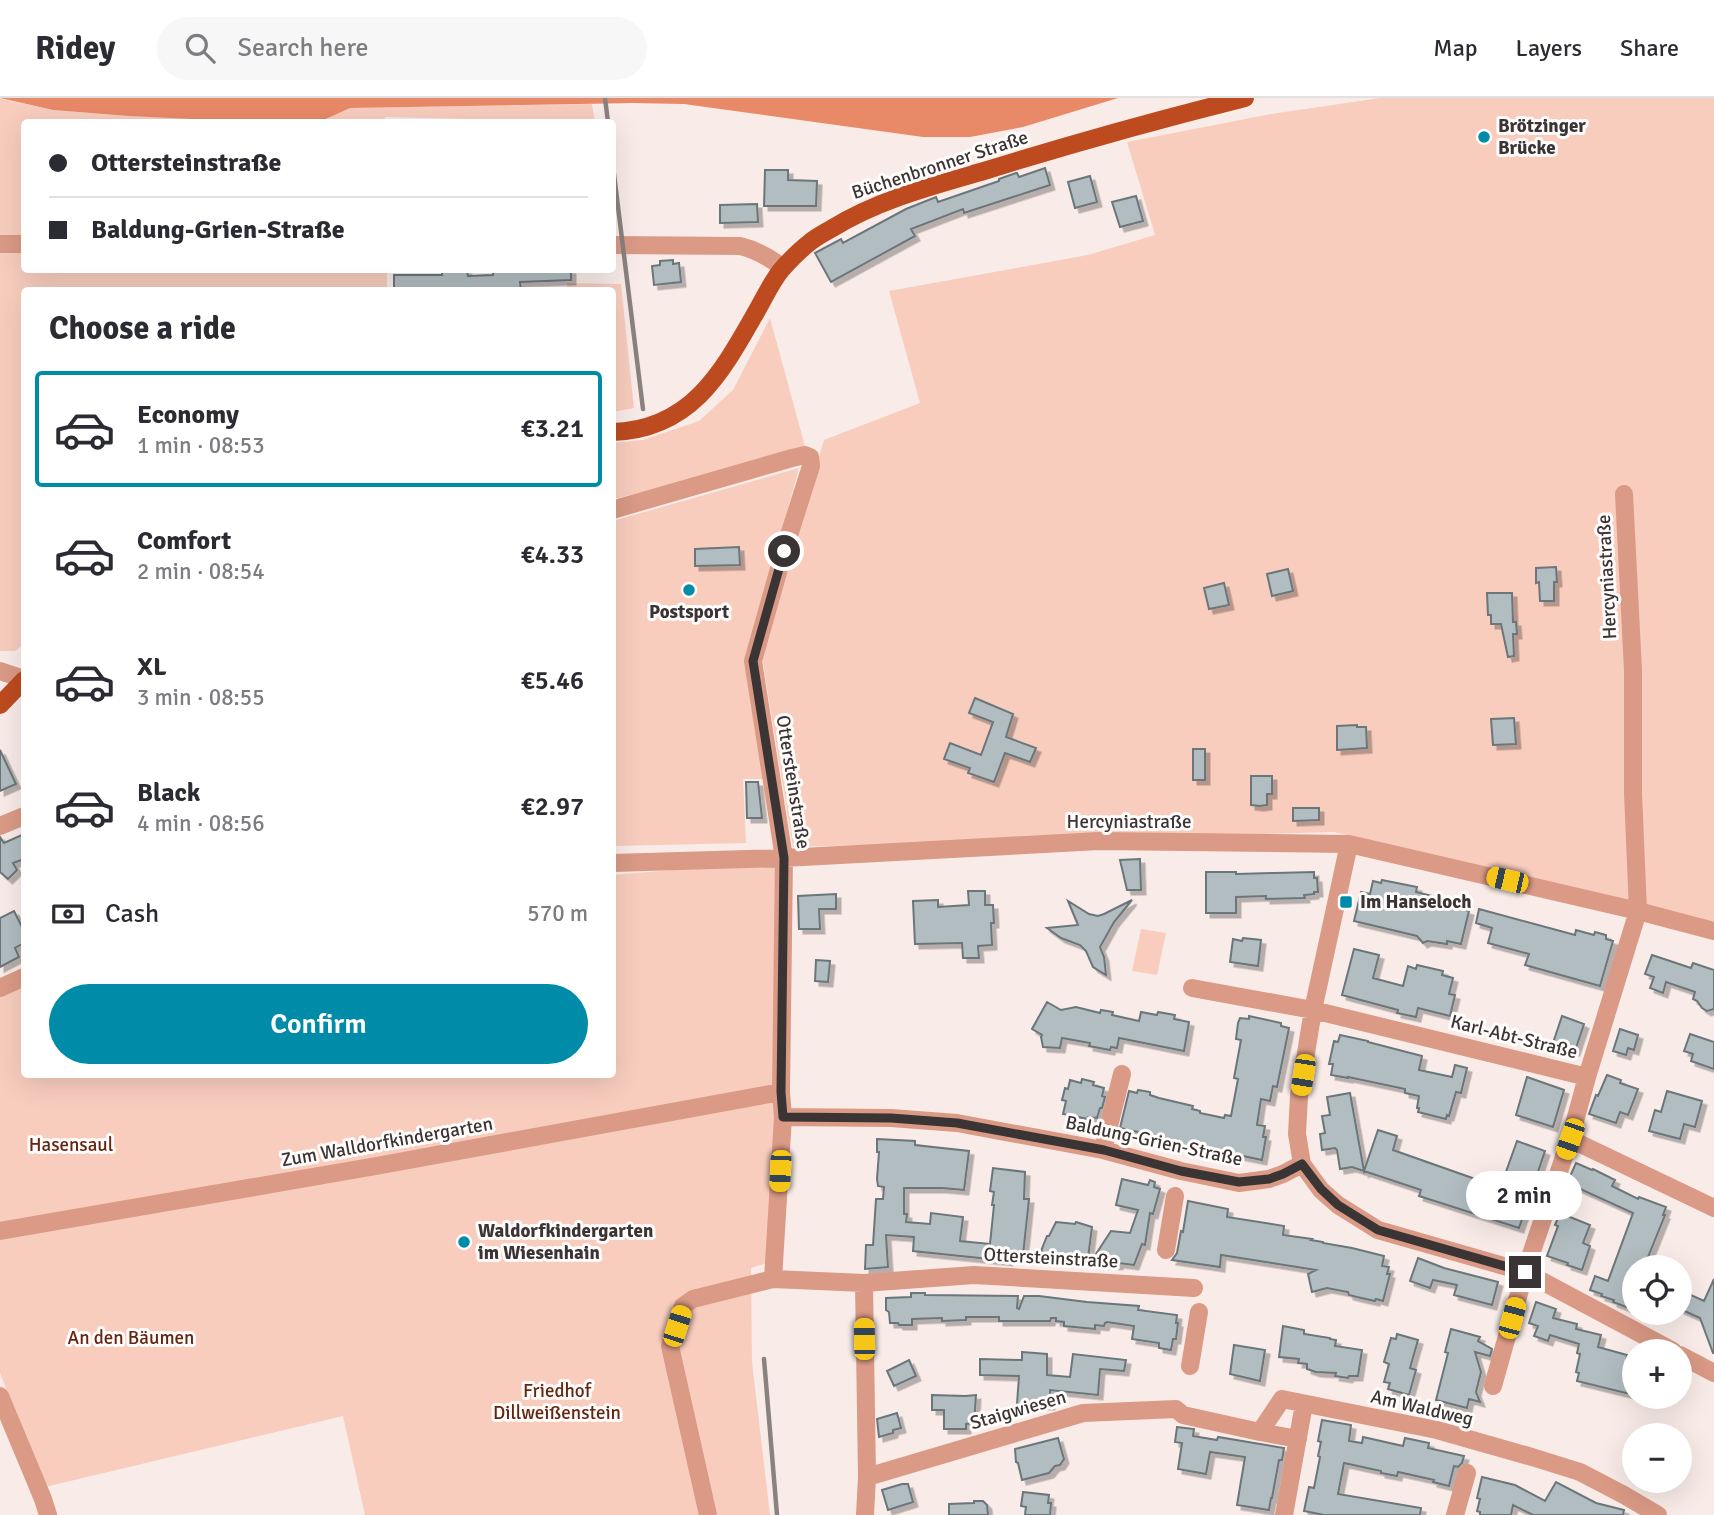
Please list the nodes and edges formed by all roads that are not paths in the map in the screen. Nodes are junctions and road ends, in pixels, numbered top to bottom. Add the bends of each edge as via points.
1 (1245, 98) edge
2 (0, 244) edge
3 (21, 244) edge
4 (616, 245) edge
5 (783, 268) junction
6 (616, 431) edge
7 (1624, 494) dead end
8 (616, 509) edge
9 (0, 671) edge
10 (21, 679) edge
11 (21, 683) edge
12 (0, 705) edge
13 (21, 817) edge
14 (0, 826) edge
15 (1349, 844) junction
16 (784, 858) junction
17 (616, 863) edge
18 (1638, 911) junction
19 (1714, 931) edge
20 (21, 978) edge
21 (0, 988) edge
22 (1192, 988) dead end
23 (1313, 1010) junction
24 (1122, 1074) dead end
25 (1587, 1077) junction
26 (781, 1092) junction
27 (783, 1117) junction
28 (1570, 1139) junction
29 (1104, 1150) junction
30 (1302, 1164) junction
31 (1175, 1196) dead end
32 (1714, 1208) edge
33 (0, 1231) edge
34 (1166, 1251) dead end
35 (1525, 1272) junction
36 (773, 1279) junction
37 (864, 1283) junction
38 (1194, 1288) dead end
39 (1199, 1312) dead end
40 (1651, 1339) edge
41 (1692, 1361) edge
42 (1190, 1366) dead end
43 (1714, 1373) edge
44 (1493, 1386) dead end
45 (1, 1400) edge
46 (1304, 1404) junction
47 (1260, 1433) junction
48 (1298, 1439) junction
49 (1467, 1473) dead end
50 (867, 1477) junction
51 (48, 1515) edge
52 (708, 1515) edge
53 (865, 1515) edge
54 (1284, 1515) edge
55 (1455, 1515) edge
56 (1658, 1515) edge

1 - 5 main road, Büchenbronner Straße via 1119,130 894,199 851,217 810,242
2 - 3 street
4 - 5 street via 740,246 756,250
5 - 6 main road, Büchenbronner Straße via 717,377 695,402 647,427
7 - 18 street, Hercyniastraße
8 - 16 street, Ottersteinstraße via 810,456 811,466 753,661
9 - 10 street
11 - 12 main road
13 - 14 street
15 - 16 street, Hercyniastraße via 1099,841
15 - 18 street, Hercyniastraße
15 - 23 street
16 - 17 street, Hercyniastraße
16 - 26 street, Ottersteinstraße
18 - 19 street, Hercyniastraße
18 - 25 street
20 - 21 street
22 - 23 street, Karl-Abt-Straße
23 - 25 street, Karl-Abt-Straße
23 - 30 street via 1299,1097 1297,1134
24 - 29 street
25 - 28 street, Karl-Abt-Straße
26 - 27 street, Ottersteinstraße
26 - 33 street, Zum Walldorfkindergarten
27 - 29 street, Baldung-Grien-Straße via 957,1123
27 - 36 street, Ottersteinstraße
28 - 32 street
28 - 35 street, Karl-Abt-Straße
29 - 30 street, Baldung-Grien-Straße via 1239,1182 1269,1179
30 - 35 street via 1338,1205 1378,1230
31 - 34 street
35 - 40 street
35 - 44 street, Karl-Abt-Straße
36 - 37 street, Ottersteinstraße
36 - 52 street via 693,1299 683,1306 670,1346
37 - 38 street, Ottersteinstraße via 974,1275
37 - 50 street
39 - 42 street
41 - 43 street
45 - 51 street
46 - 47 street, Am Waldweg via 1282,1399
46 - 48 street
46 - 56 street, Am Waldweg via 1437,1430 1580,1472
47 - 48 street
47 - 50 street, Staigwiesen via 1183,1415 1176,1409 1083,1413
48 - 54 street
49 - 55 street
50 - 53 street

